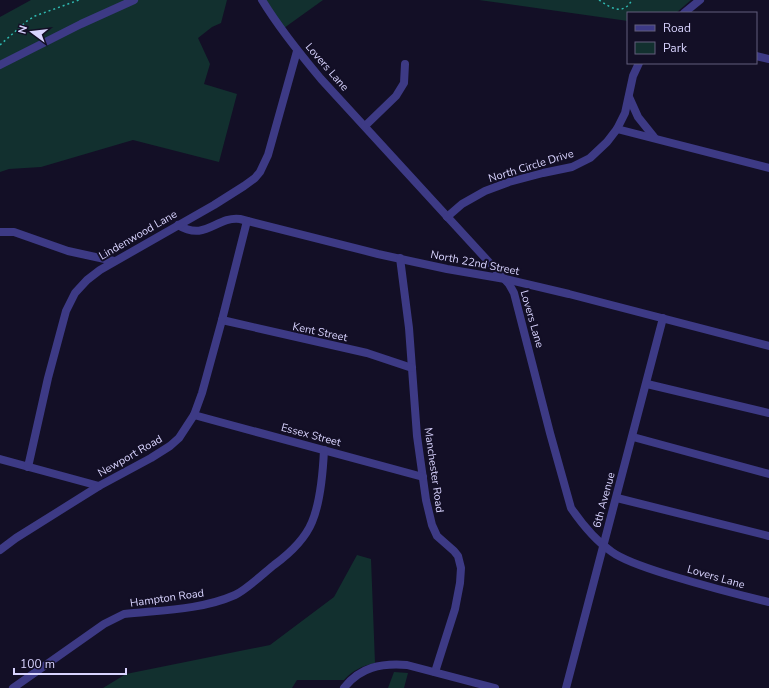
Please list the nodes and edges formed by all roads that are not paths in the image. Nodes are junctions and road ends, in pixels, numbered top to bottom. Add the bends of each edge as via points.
1 (134, 0) edge
2 (262, 0) edge
3 (700, 0) edge
4 (685, 12) edge
5 (298, 51) junction
6 (757, 56) edge
7 (769, 59) edge
8 (405, 64) dead end
9 (639, 64) edge
10 (0, 65) edge
11 (629, 97) junction
12 (365, 126) junction
13 (617, 129) junction
14 (654, 138) junction
15 (769, 168) edge
16 (448, 217) junction
17 (247, 220) junction
18 (178, 225) junction
19 (0, 232) edge
20 (400, 258) junction
21 (114, 261) junction
22 (505, 279) junction
23 (663, 318) junction
24 (222, 320) junction
25 (769, 346) edge
26 (412, 368) junction
27 (647, 384) junction
28 (769, 413) edge
29 (194, 415) junction
30 (633, 437) junction
31 (324, 450) junction
32 (0, 459) edge
33 (28, 467) junction
34 (769, 474) edge
35 (423, 477) junction
36 (99, 486) junction
37 (617, 498) junction
38 (769, 536) edge
39 (603, 545) junction
40 (0, 550) edge
41 (769, 602) edge
42 (435, 672) junction
43 (13, 688) edge
44 (344, 688) edge
45 (495, 688) edge
46 (566, 688) edge

1 - 10 street
2 - 5 street, Lovers Lane
3 - 4 street
5 - 12 street, Lovers Lane
5 - 18 street, Lindenwood Lane via 268,155 260,172 244,186
6 - 7 street
8 - 12 street via 404,83 396,96
9 - 11 street, North Circle Drive
11 - 13 street, North Circle Drive
11 - 14 street via 638,117
12 - 16 street, Lovers Lane
13 - 14 street
13 - 16 street, North Circle Drive via 590,158 572,167 543,172 485,191 462,204
14 - 15 street
16 - 22 street, Lovers Lane
17 - 18 street, North 22nd Street via 234,218 198,231
17 - 20 street, North 22nd Street
17 - 24 street, Newport Road
18 - 21 street, Lindenwood Lane
19 - 21 street via 14,232 68,251
20 - 22 street, North 22nd Street
20 - 26 street, Manchester Road
21 - 33 street, Lindenwood Lane via 87,280 75,293 66,310
22 - 23 street, North 22nd Street
22 - 39 street, Lovers Lane via 514,293 571,508
23 - 25 street, North 22nd Street
23 - 27 street, 6th Avenue
24 - 26 street, Kent Street via 367,353
24 - 29 street, Newport Road
26 - 35 street, Manchester Road
27 - 28 street
27 - 30 street, 6th Avenue
29 - 31 street, Essex Street
29 - 36 street, Newport Road via 179,438 170,446
30 - 34 street
30 - 37 street, 6th Avenue
31 - 35 street, Essex Street
31 - 43 street, Hampton Road via 317,508 312,523 288,554 257,579 237,594 199,606 118,616
32 - 33 street
33 - 36 street
35 - 42 street, Manchester Road via 432,526 437,536 458,556 461,568 455,610
36 - 40 street, Newport Road
37 - 38 street
37 - 39 street, 6th Avenue
39 - 41 street, Lovers Lane via 614,554 648,569 727,593
39 - 46 street, 6th Avenue
42 - 44 street via 407,665 379,666 361,672
42 - 45 street

